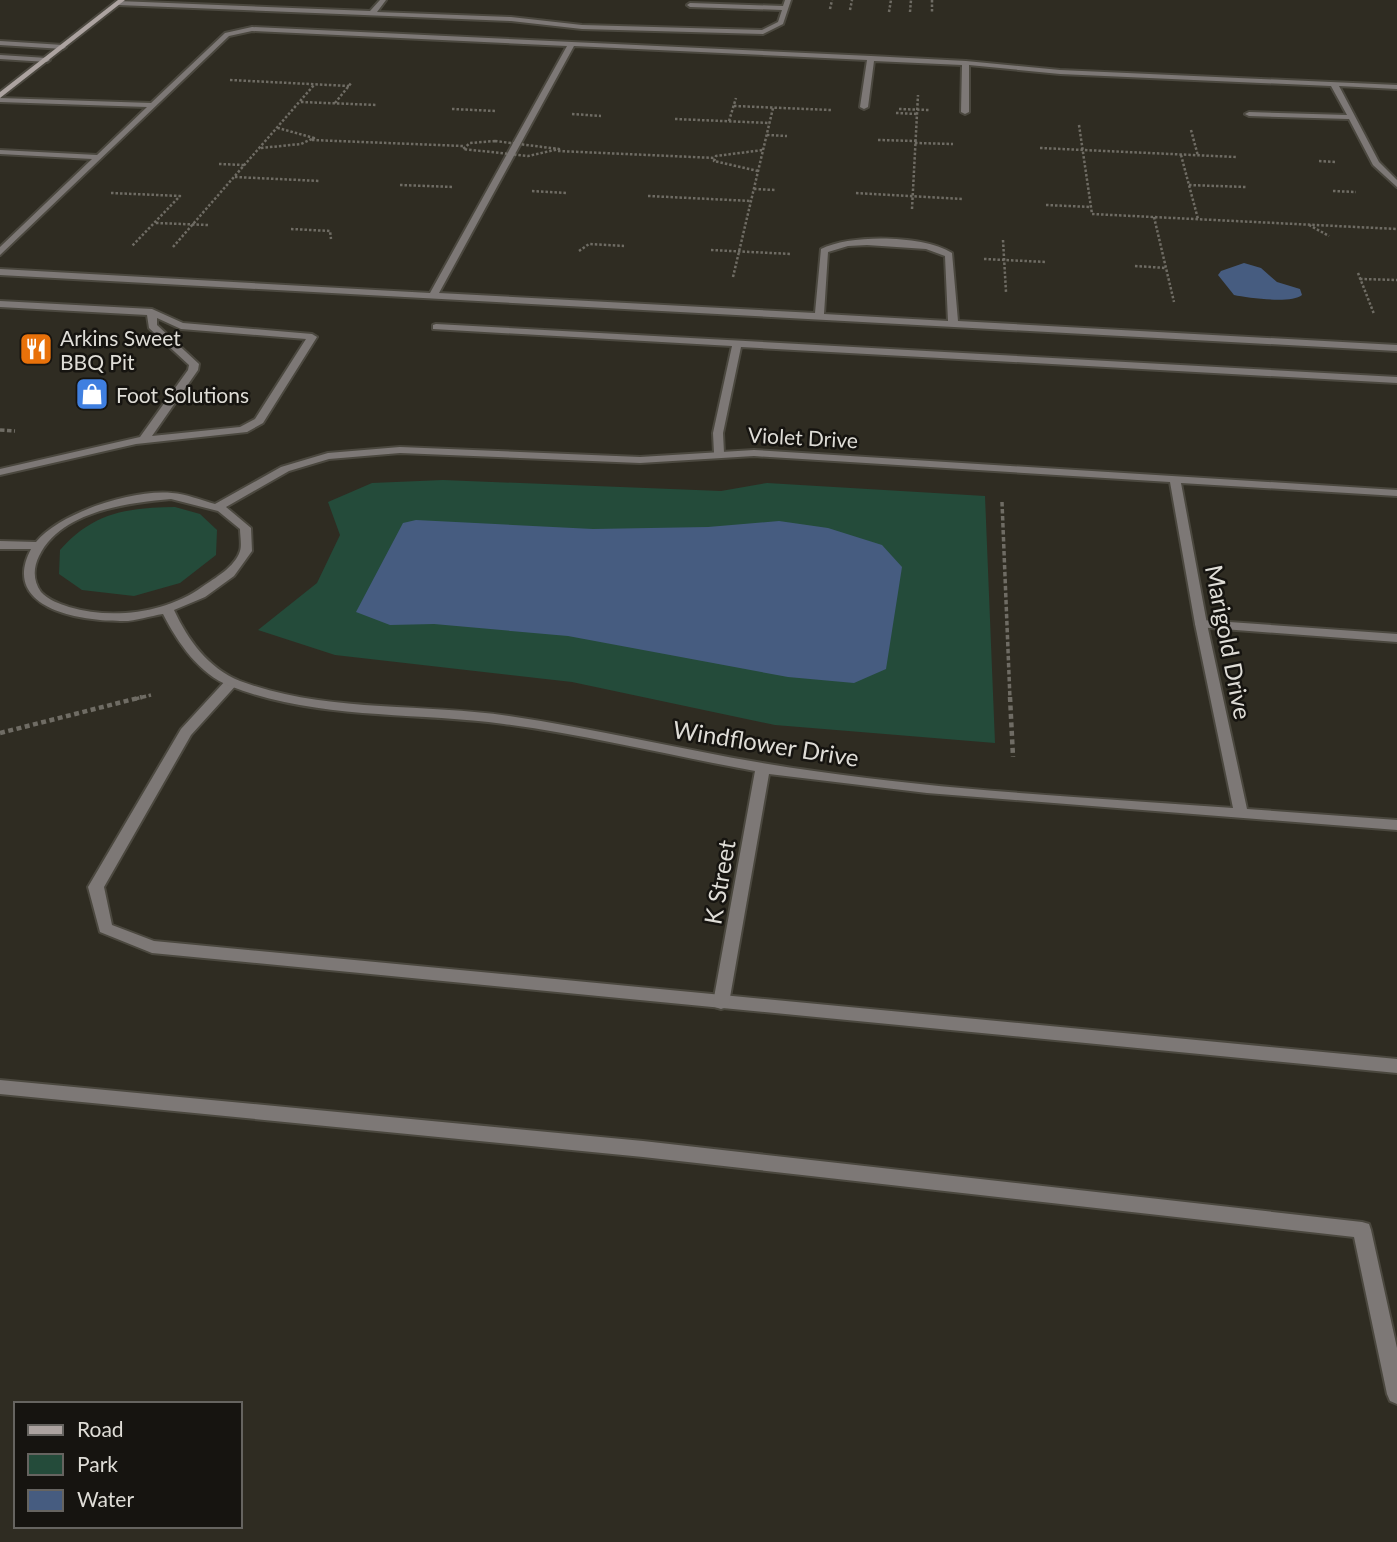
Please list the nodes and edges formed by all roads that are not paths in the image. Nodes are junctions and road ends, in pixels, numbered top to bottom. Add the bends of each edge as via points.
1 (383, 0) edge
2 (120, 2) edge
3 (788, 4) edge
4 (690, 5) dead end
5 (372, 13) junction
6 (0, 43) edge
7 (572, 44) junction
8 (63, 47) junction
9 (0, 57) edge
10 (871, 58) junction
11 (47, 60) junction
12 (966, 62) junction
13 (1334, 84) junction
14 (1397, 87) edge
15 (0, 98) edge
16 (152, 105) junction
17 (864, 107) road end
18 (965, 112) road end
19 (1249, 114) dead end
20 (1349, 117) junction
21 (0, 152) edge
22 (96, 157) junction
23 (1395, 182) edge
24 (0, 253) edge
25 (0, 272) edge
26 (432, 297) junction
27 (0, 304) edge
28 (152, 312) junction
29 (818, 318) junction
30 (953, 325) junction
31 (436, 327) dead end
32 (737, 344) junction
33 (1397, 348) edge
34 (1397, 380) edge
35 (143, 441) junction
36 (719, 453) junction
37 (0, 472) edge
38 (1175, 479) junction
39 (1397, 493) edge
40 (219, 506) junction
41 (0, 545) edge
42 (38, 546) junction
43 (167, 609) junction
44 (1201, 624) junction
45 (1397, 638) edge
46 (232, 682) junction
47 (763, 768) junction
48 (1241, 812) junction
49 (1397, 825) edge
50 (721, 1003) junction
51 (1397, 1066) edge
52 (0, 1087) edge
53 (1397, 1394) edge

1 - 5 street
2 - 5 street
2 - 8 main road
3 - 4 street
3 - 5 street via 782,23 763,32 582,27
6 - 8 street
7 - 10 street
7 - 16 street via 252,29 227,34
7 - 26 street
8 - 11 main road
9 - 11 street
10 - 12 street
10 - 17 street
11 - 15 main road
12 - 13 street via 1060,72
12 - 18 street
13 - 14 street
13 - 20 street
15 - 16 street
16 - 22 street
19 - 20 street
20 - 23 street via 1376,163
21 - 22 street
22 - 24 street
25 - 26 street
26 - 29 street
27 - 28 street
28 - 35 street via 152,326 194,364
28 - 35 street via 181,326 312,337 259,421 222,434
29 - 30 street
29 - 30 street via 823,255 828,246 909,244 939,247 950,257
30 - 33 street
31 - 32 street
32 - 34 street
32 - 36 street via 718,433
35 - 37 street
36 - 38 street, Violet Drive
36 - 40 street, Violet Drive via 640,460 362,451 285,469
38 - 39 street, Violet Drive
38 - 44 street, Marigold Drive
40 - 42 street via 171,496 103,506 55,529
40 - 43 street via 242,523 248,541 243,560 201,596
41 - 42 street
42 - 43 street via 27,575 36,594 58,608 89,616
43 - 46 street, Windflower Drive via 178,633 199,659
44 - 45 street
44 - 48 street, Marigold Drive
46 - 47 street, Windflower Drive via 273,695 502,719
46 - 50 street via 186,732 96,887 105,929 152,947
47 - 48 street, Windflower Drive via 860,782
47 - 50 street, K Street
48 - 49 street, Windflower Drive
50 - 51 street
52 - 53 street via 643,1149 1362,1230

